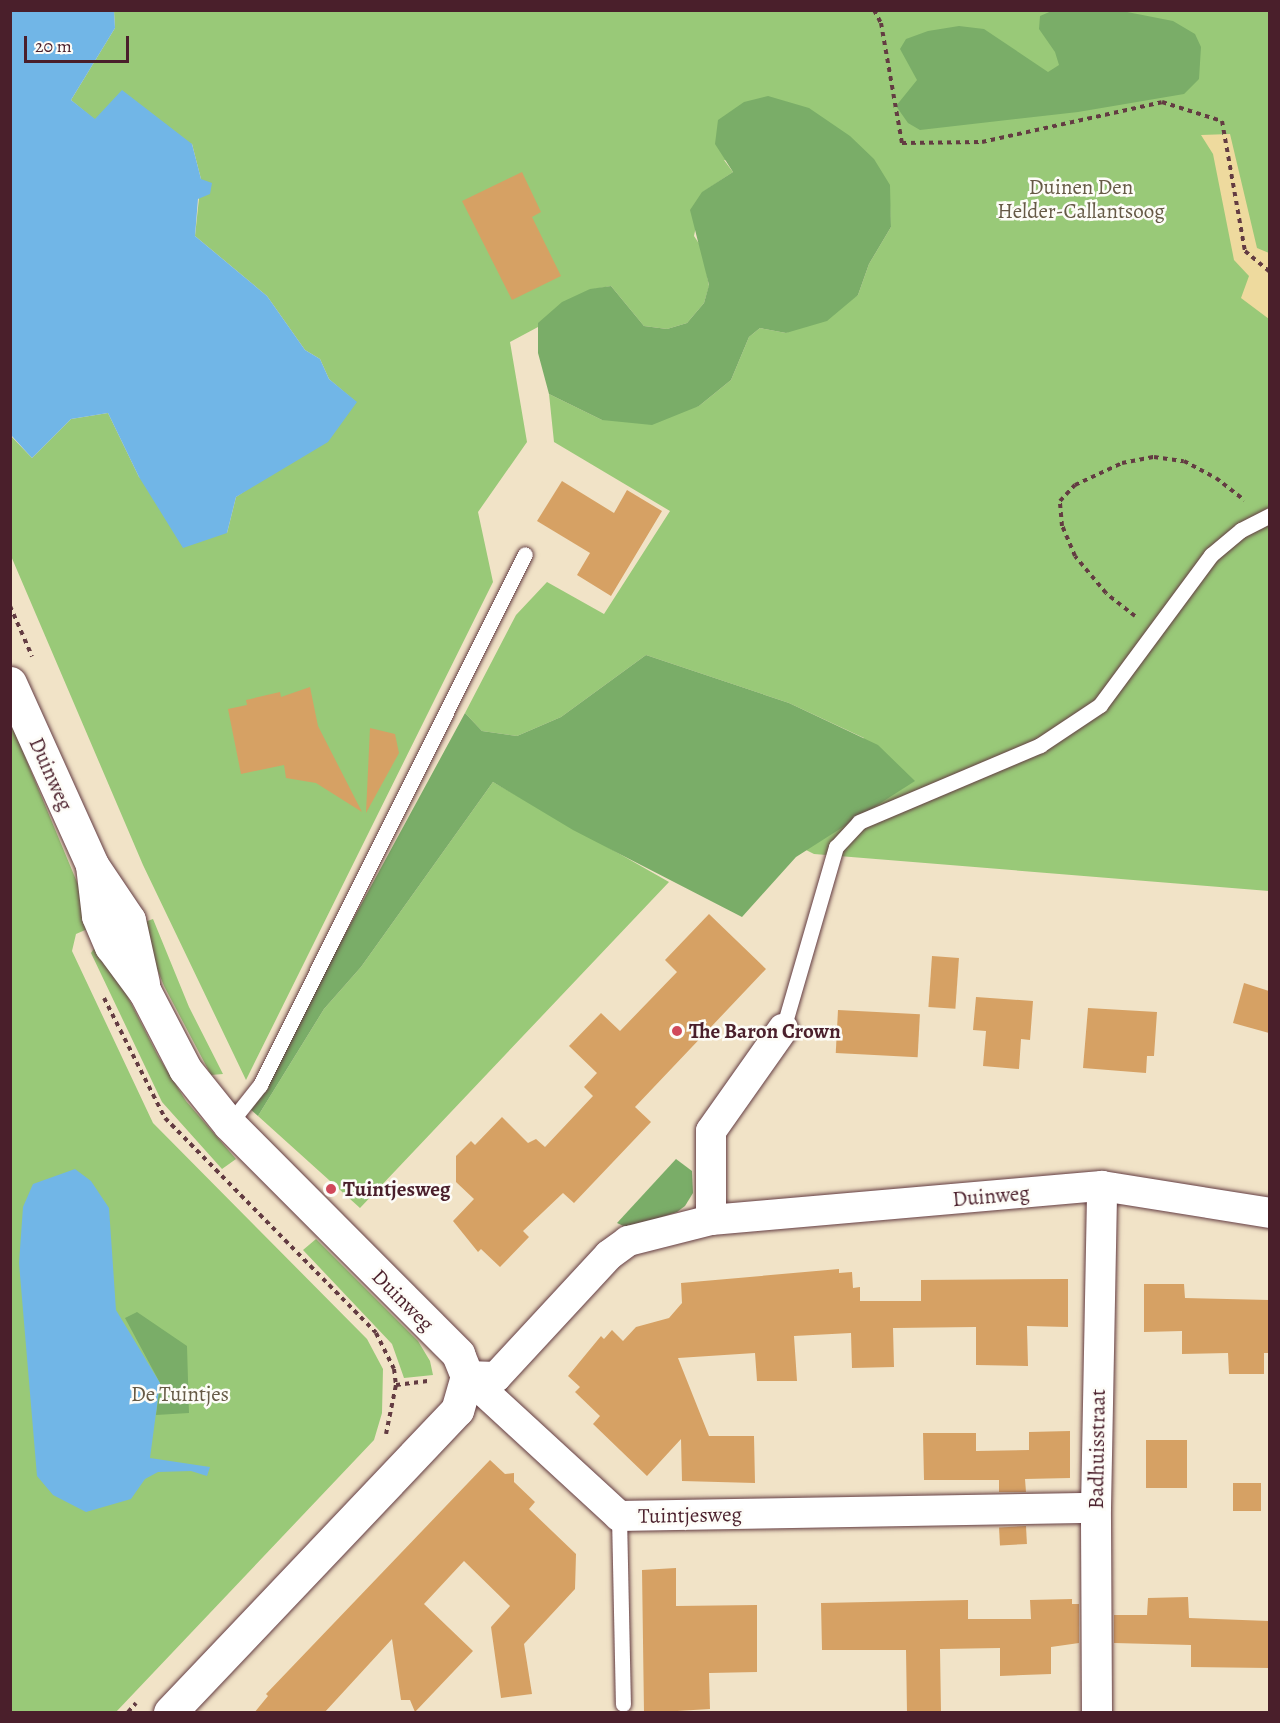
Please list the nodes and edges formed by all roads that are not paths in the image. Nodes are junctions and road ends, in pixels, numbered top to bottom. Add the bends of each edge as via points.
1 (1263, 518) edge
2 (525, 554) dead end
3 (10, 683) edge
4 (783, 1029) joint
5 (228, 1124) junction
6 (1102, 1186) junction
7 (1269, 1213) edge
8 (711, 1220) junction
9 (467, 1376) junction
10 (1096, 1508) junction
11 (619, 1516) junction
12 (623, 1704) dead end
13 (170, 1713) edge
14 (1097, 1713) edge

1 - 4 lane via 1210,555 1100,705 1040,745 859,822 836,846
2 - 5 lane via 260,1084
3 - 5 street, Duinweg via 92,865 98,916 111,946 145,992 185,1069
4 - 8 street via 711,1131
5 - 9 street, Duinweg via 458,1354
6 - 7 street, Duinweg
6 - 8 street, Duinweg
6 - 10 street, Badhuisstraat
8 - 9 street, Duinweg via 628,1241 609,1256 496,1377
9 - 11 street, Tuintjesweg
9 - 13 street via 457,1410
10 - 11 street, Tuintjesweg
10 - 14 street, Badhuisstraat
11 - 12 lane

